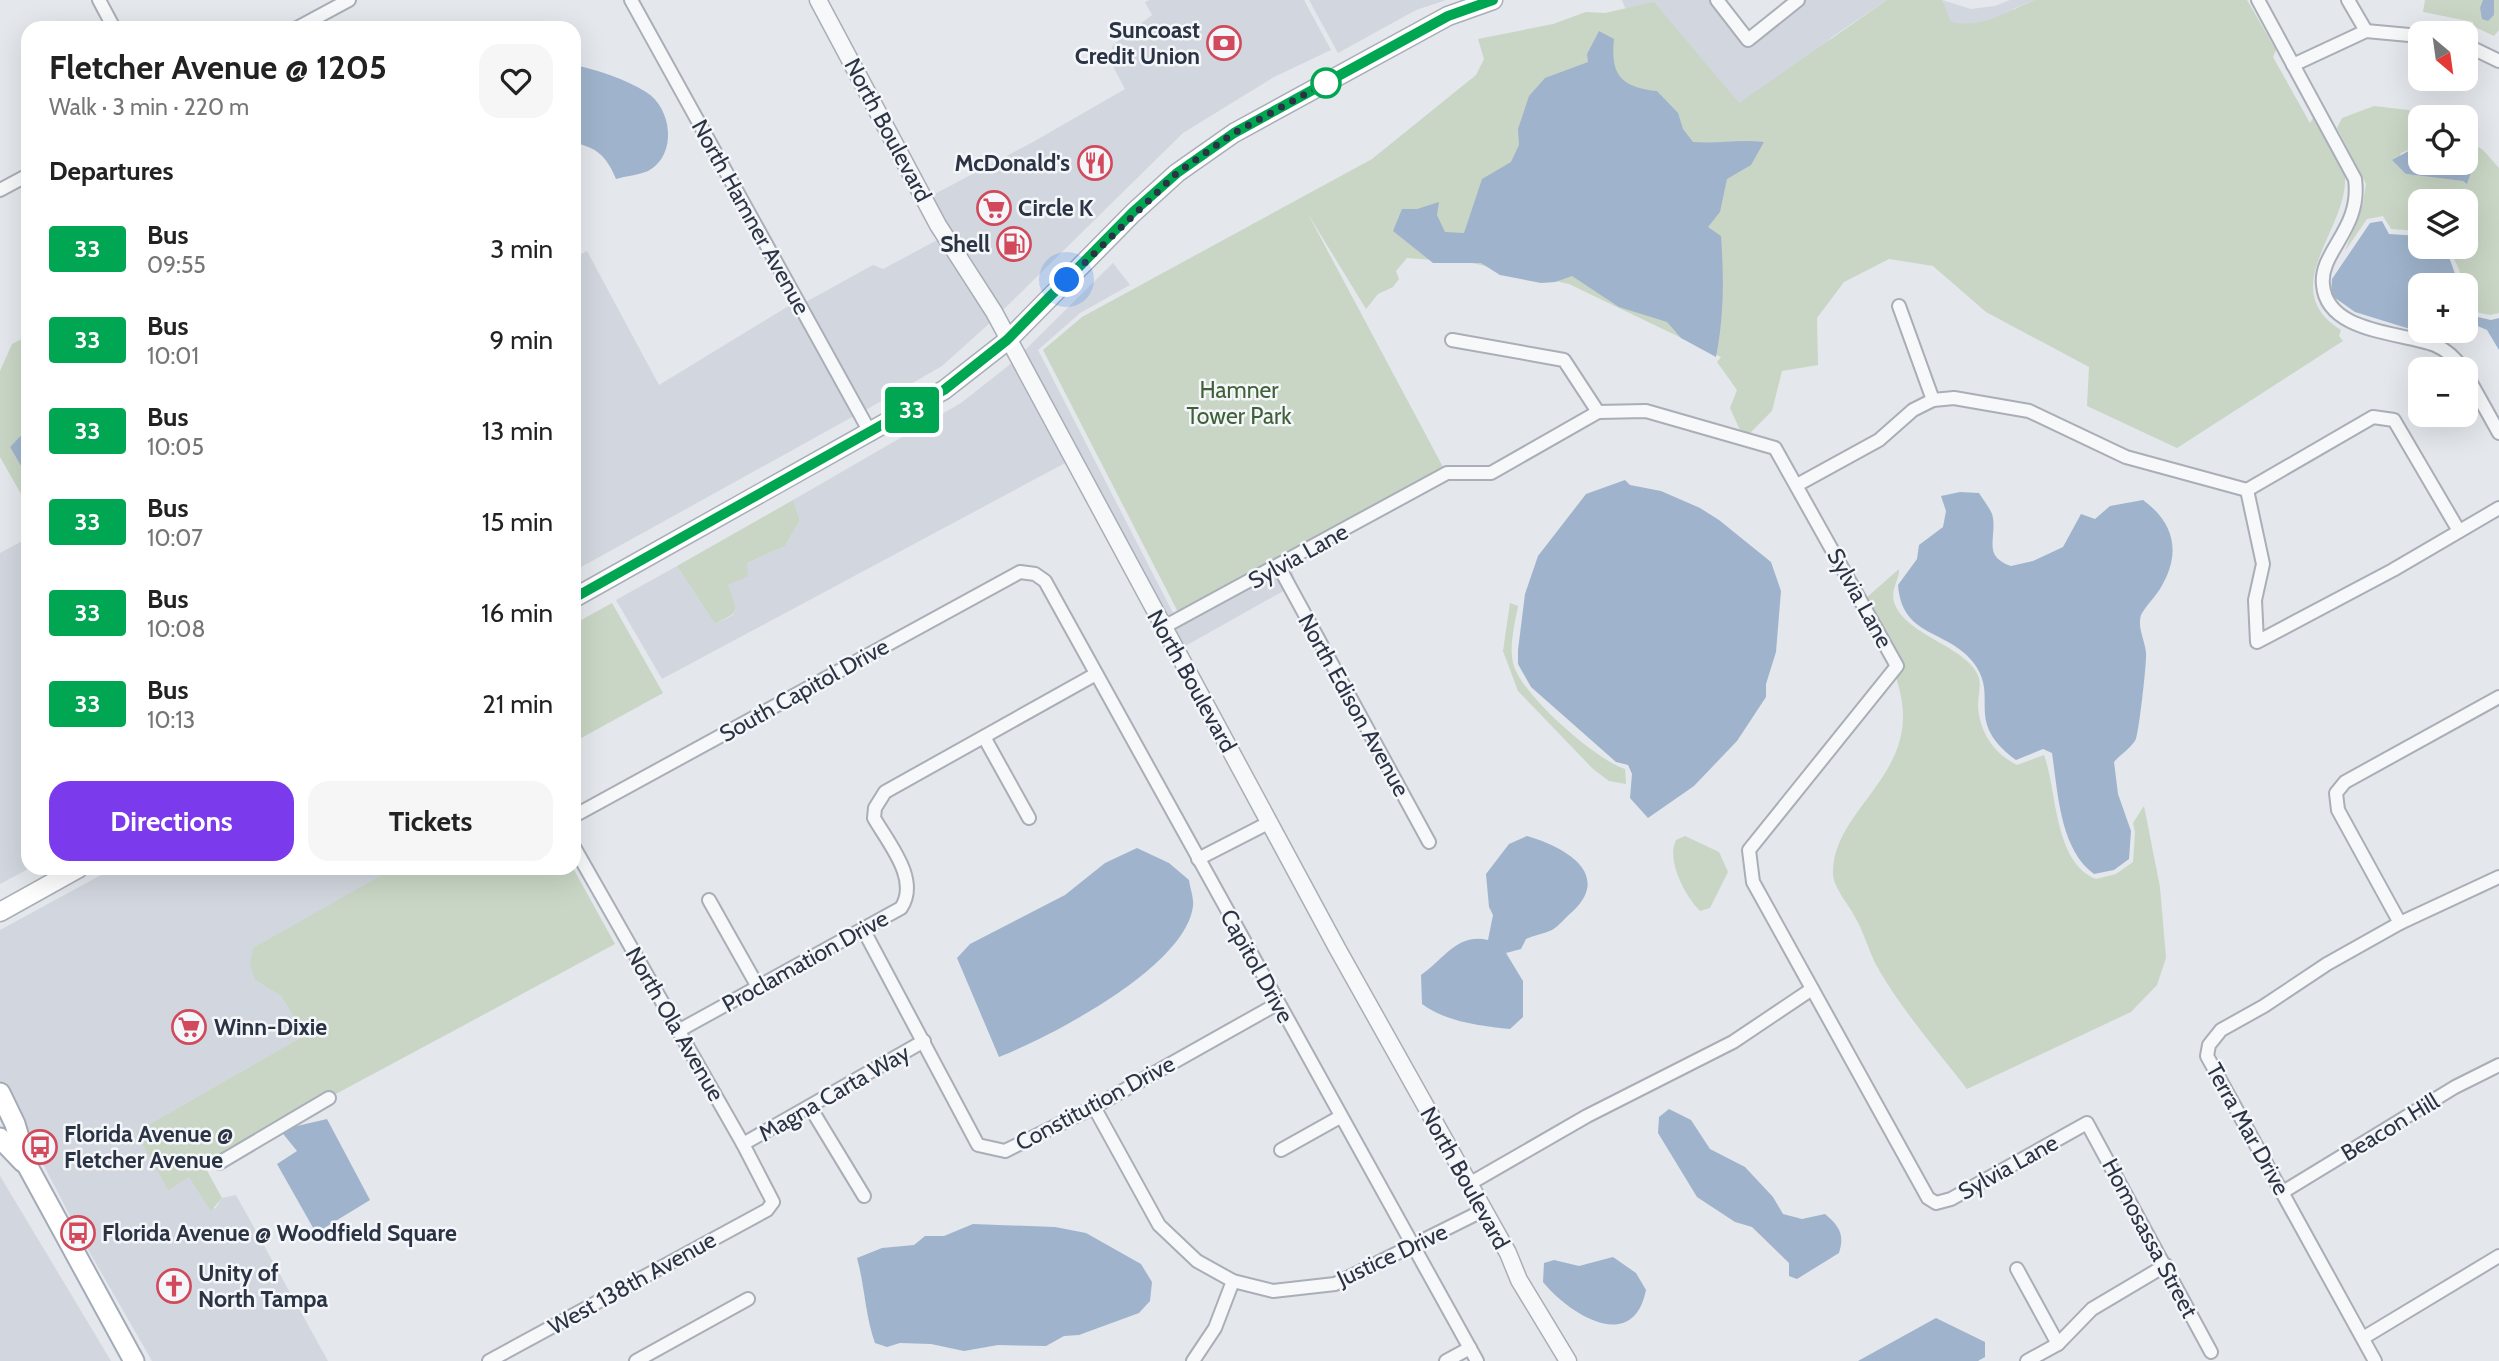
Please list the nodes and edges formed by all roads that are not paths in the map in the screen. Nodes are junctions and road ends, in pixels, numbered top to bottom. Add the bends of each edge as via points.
1 (99, 0) edge
2 (349, 0) edge
3 (631, 0) edge
4 (818, 0) edge
5 (1493, 0) edge
6 (1717, 0) edge
7 (1798, 0) edge
8 (2258, 0) edge
9 (2348, 0) edge
10 (110, 21) edge
11 (310, 21) edge
12 (2365, 31) junction
13 (2408, 35) edge
14 (2478, 51) edge
15 (2499, 61) edge
16 (2293, 65) junction
17 (21, 177) edge
18 (2, 184) edge
19 (1899, 306) dead end
20 (1007, 340) junction
21 (1451, 340) dead end
22 (2452, 357) edge
23 (2478, 395) edge
24 (1933, 400) junction
25 (1598, 412) junction
26 (2499, 433) edge
27 (870, 434) junction
28 (1797, 485) junction
29 (2247, 490) junction
30 (2496, 512) edge
31 (2459, 531) junction
32 (1279, 567) junction
33 (1035, 574) joint
34 (581, 594) edge
35 (1162, 628) junction
36 (1096, 674) junction
37 (2499, 697) edge
38 (984, 737) junction
39 (581, 812) edge
40 (1029, 818) dead end
41 (1270, 822) junction
42 (1429, 842) dead end
43 (581, 859) edge
44 (1198, 859) junction
45 (66, 875) edge
46 (2499, 877) edge
47 (709, 900) dead end
48 (0, 912) edge
49 (2400, 923) junction
50 (863, 929) junction
51 (758, 987) junction
52 (1812, 989) junction
53 (1277, 1004) junction
54 (678, 1031) junction
55 (924, 1041) junction
56 (2499, 1065) edge
57 (0, 1093) edge
58 (329, 1098) dead end
59 (810, 1107) junction
60 (1094, 1107) junction
61 (1340, 1117) junction
62 (2087, 1123) joint
63 (0, 1138) edge
64 (743, 1144) junction
65 (1281, 1150) dead end
66 (219, 1163) dead end
67 (26, 1165) junction
68 (1469, 1184) junction
69 (2283, 1192) junction
70 (864, 1196) dead end
71 (773, 1202) joint
72 (1484, 1210) junction
73 (1412, 1248) junction
74 (2499, 1256) edge
75 (2166, 1265) junction
76 (2017, 1269) dead end
77 (1233, 1281) junction
78 (748, 1298) dead end
79 (2363, 1338) junction
80 (2058, 1344) junction
81 (1470, 1348) junction
82 (2211, 1352) dead end
83 (134, 1361) edge
84 (489, 1361) edge
85 (636, 1361) edge
86 (1193, 1361) edge
87 (1447, 1361) edge
88 (1477, 1361) edge
89 (1568, 1361) edge
90 (2027, 1361) edge
91 (2375, 1361) edge

1 - 10 street
2 - 11 street
3 - 27 street, North Hamner Avenue
4 - 20 street, North Boulevard via 938,225
5 - 20 main road via 1448,16 1234,133 1177,173 1133,212
6 - 7 street via 1748,40
8 - 16 street
9 - 12 street
12 - 13 street
12 - 16 street
14 - 15 street
16 - 22 street via 2355,179 2358,197 2322,284 2330,304 2345,320 2435,346
17 - 18 street
19 - 24 street
20 - 27 main road via 944,390
20 - 35 street, North Boulevard
21 - 25 street via 1564,360
23 - 26 street
24 - 28 street via 1913,410 1879,440
24 - 29 street via 1954,398 2029,411 2126,457
25 - 28 street, Sylvia Lane via 1646,411 1775,447
25 - 32 street, Sylvia Lane via 1491,472 1447,473
27 - 34 main road
28 - 52 street, Sylvia Lane via 1897,666 1749,850 1753,882
29 - 31 street via 2373,416 2394,420
29 - 31 street via 2263,564 2255,600 2257,642
30 - 31 street
32 - 35 street, Sylvia Lane
32 - 42 street, North Edison Avenue
33 - 36 street, Capitol Drive via 1045,581
33 - 39 street, South Capitol Drive via 1020,572
35 - 41 street, North Boulevard
36 - 38 street, Proclamation Drive
36 - 44 street, Capitol Drive
37 - 49 street via 2345,782 2336,793 2338,810
38 - 40 street
38 - 50 street, Proclamation Drive via 885,792 875,807 874,818 909,883 909,897 901,908
41 - 44 street
41 - 68 street, North Boulevard
43 - 54 street, North Ola Avenue
44 - 53 street, Capitol Drive
45 - 48 main road
46 - 49 street, Terra Mar Drive
47 - 51 street
49 - 69 street, Terra Mar Drive via 2221,1030 2209,1045 2207,1056
50 - 51 street, Proclamation Drive
50 - 55 street, Constitution Drive
51 - 54 street, Proclamation Drive
52 - 62 street, Sylvia Lane via 1932,1201 1951,1199
52 - 68 street via 1733,1042 1587,1116
53 - 60 street, Constitution Drive
53 - 61 street, Capitol Drive
54 - 64 street, North Ola Avenue
55 - 59 street, Magna Carta Way
55 - 60 street, Constitution Drive via 978,1145 1005,1151
56 - 69 street, Beacon Hill
57 - 67 main road via 15,1124
58 - 66 street
59 - 64 street, Magna Carta Way
59 - 70 street
60 - 77 street, Justice Drive via 1159,1225 1197,1261
61 - 65 street
61 - 73 street, Capitol Drive
62 - 75 street, Homosassa Street
63 - 67 main road
64 - 71 street, North Ola Avenue
67 - 83 main road
68 - 72 street, North Boulevard
69 - 79 street, Terra Mar Drive
71 - 84 street, West 138th Avenue via 766,1210
72 - 73 street, Justice Drive
72 - 89 street, North Boulevard
73 - 77 street, Justice Drive via 1335,1284 1273,1291
73 - 81 street, Capitol Drive
74 - 79 street
75 - 80 street via 2092,1309
75 - 82 street, Homosassa Street
76 - 80 street
77 - 86 street via 1215,1328
78 - 85 street
79 - 91 street, Terra Mar Drive
80 - 90 street
81 - 87 street
81 - 88 street, Capitol Drive

